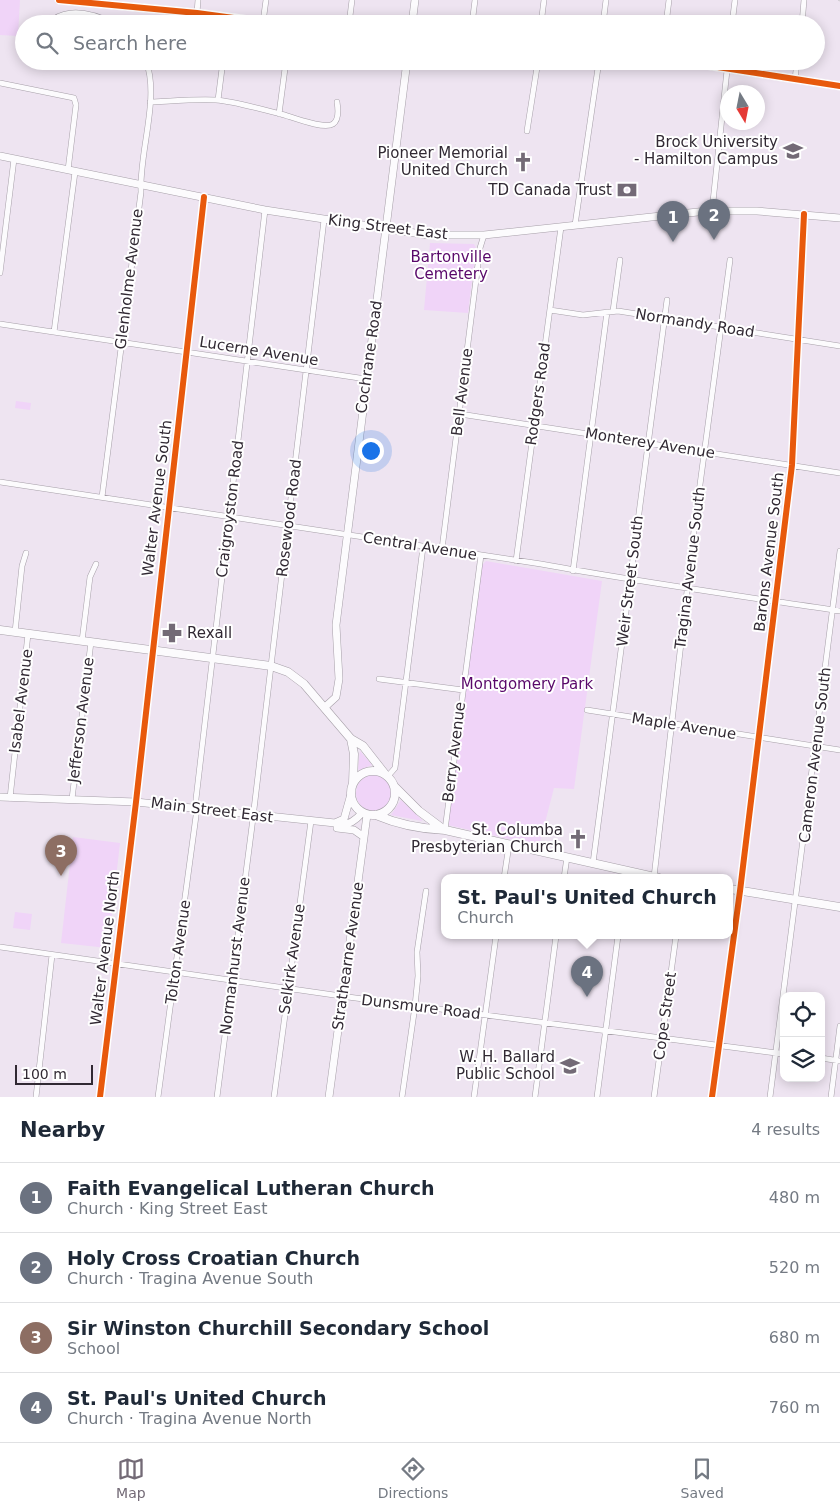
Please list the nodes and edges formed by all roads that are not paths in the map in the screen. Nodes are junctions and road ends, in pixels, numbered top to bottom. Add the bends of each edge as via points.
1 (59, 0) edge
2 (198, 0) edge
3 (266, 0) edge
4 (352, 0) edge
5 (415, 0) edge
6 (475, 0) edge
7 (544, 0) edge
8 (606, 0) edge
9 (669, 0) edge
10 (735, 0) edge
11 (804, 0) edge
12 (197, 13) junction
13 (60, 15) edge
14 (92, 15) edge
15 (205, 15) edge
16 (265, 15) edge
17 (350, 15) edge
18 (413, 15) edge
19 (473, 15) edge
20 (542, 15) edge
21 (604, 15) edge
22 (667, 15) edge
23 (733, 15) edge
24 (803, 15) edge
25 (148, 70) edge
26 (222, 70) edge
27 (285, 70) edge
28 (406, 70) edge
29 (537, 70) edge
30 (598, 70) edge
31 (727, 70) joint
32 (796, 70) edge
33 (795, 80) junction
34 (0, 83) edge
35 (840, 86) edge
36 (218, 100) junction
37 (150, 102) junction
38 (337, 102) dead end
39 (279, 114) junction
40 (527, 130) dead end
41 (0, 156) edge
42 (14, 159) junction
43 (71, 171) junction
44 (140, 185) junction
45 (204, 197) junction
46 (265, 210) junction
47 (712, 210) junction
48 (804, 214) junction
49 (840, 218) edge
50 (324, 220) junction
51 (575, 225) junction
52 (561, 227) junction
53 (386, 229) junction
54 (484, 235) junction
55 (620, 260) dead end
56 (730, 260) dead end
57 (0, 273) edge
58 (667, 300) dead end
59 (550, 310) junction
60 (610, 312) junction
61 (664, 318) junction
62 (0, 324) edge
63 (722, 327) junction
64 (54, 332) junction
65 (798, 340) junction
66 (121, 342) junction
67 (840, 346) edge
68 (186, 352) junction
69 (247, 361) junction
70 (307, 371) junction
71 (366, 379) junction
72 (460, 414) junction
73 (533, 425) junction
74 (591, 434) junction
75 (648, 443) junction
76 (704, 452) junction
77 (792, 465) junction
78 (840, 472) edge
79 (0, 482) edge
80 (102, 497) junction
81 (168, 508) junction
82 (229, 518) junction
83 (288, 527) junction
84 (347, 535) junction
85 (423, 546) junction
86 (442, 549) junction
87 (840, 551) edge
88 (26, 553) dead end
89 (481, 555) junction
90 (516, 561) junction
91 (96, 564) dead end
92 (573, 570) junction
93 (629, 580) junction
94 (688, 587) junction
95 (775, 600) junction
96 (833, 610) junction
97 (840, 611) edge
98 (0, 630) edge
99 (15, 632) junction
100 (28, 634) junction
101 (86, 642) junction
102 (152, 650) junction
103 (212, 658) junction
104 (270, 666) junction
105 (379, 679) dead end
106 (405, 682) junction
107 (463, 690) junction
108 (325, 708) junction
109 (587, 710) dead end
110 (614, 715) junction
111 (672, 724) junction
112 (759, 738) junction
113 (351, 739) junction
114 (816, 747) junction
115 (840, 750) edge
116 (386, 775) junction
117 (353, 784) junction
118 (394, 786) junction
119 (351, 794) junction
120 (0, 797) edge
121 (10, 798) junction
122 (72, 799) junction
123 (136, 802) junction
124 (196, 807) junction
125 (365, 814) junction
126 (252, 815) junction
127 (376, 815) junction
128 (311, 821) junction
129 (331, 823) junction
130 (445, 830) junction
131 (364, 837) junction
132 (508, 845) junction
133 (567, 857) junction
134 (593, 863) junction
135 (504, 874) edge
136 (565, 874) edge
137 (626, 874) edge
138 (656, 874) edge
139 (733, 890) edge
140 (426, 891) dead end
141 (740, 891) junction
142 (796, 900) junction
143 (840, 907) edge
144 (496, 939) edge
145 (556, 939) edge
146 (618, 939) edge
147 (676, 939) edge
148 (0, 947) edge
149 (52, 955) junction
150 (116, 964) junction
151 (175, 973) junction
152 (232, 981) junction
153 (288, 989) junction
154 (342, 997) junction
155 (415, 1006) junction
156 (485, 1015) junction
157 (545, 1023) junction
158 (840, 1026) edge
159 (605, 1030) junction
160 (662, 1037) junction
161 (719, 1045) junction
162 (776, 1053) junction
163 (780, 1054) edge
164 (825, 1059) edge
165 (838, 1061) edge
166 (36, 1097) edge
167 (100, 1097) edge
168 (158, 1097) edge
169 (217, 1097) edge
170 (274, 1097) edge
171 (329, 1097) edge
172 (402, 1097) edge
173 (474, 1097) edge
174 (535, 1097) edge
175 (597, 1097) edge
176 (654, 1097) edge
177 (712, 1097) edge
178 (770, 1097) edge
179 (831, 1097) edge

1 - 12 street
2 - 12 street
3 - 16 street
4 - 17 street
5 - 18 street
6 - 19 street
7 - 20 street
8 - 21 street
9 - 22 street
10 - 23 street
11 - 24 street
12 - 15 street
13 - 14 street
25 - 37 street, Glenholme Avenue
26 - 36 street
27 - 39 street
28 - 53 street, Cochrane Road
29 - 40 street
30 - 51 street
31 - 33 street
31 - 47 street
32 - 33 street
33 - 35 street
34 - 43 street via 74,98
36 - 37 street
36 - 39 street
37 - 44 street, Glenholme Avenue
38 - 39 street via 337,119 331,125 308,123
41 - 42 street, King Street East
42 - 43 street, King Street East
42 - 57 street
43 - 44 street, King Street East
43 - 64 street
44 - 45 street, King Street East
44 - 66 street, Glenholme Avenue
45 - 46 street, King Street East
45 - 68 street, Walter Avenue South
46 - 50 street, King Street East
46 - 69 street, Craigroyston Road
47 - 48 street, King Street East
47 - 51 street, King Street East
48 - 49 street, King Street East
48 - 65 street, Barons Avenue South
50 - 53 street, King Street East
50 - 70 street, Rosewood Road
51 - 52 street, King Street East
52 - 54 street, King Street East
52 - 59 street, Rodgers Road
53 - 54 street, King Street East via 428,235
53 - 71 street, Cochrane Road
54 - 72 street, Bell Avenue
55 - 60 street
56 - 63 street, Tragina Avenue South
58 - 61 street, Weir Street South
59 - 60 street, Normandy Road via 583,315
59 - 73 street, Rodgers Road
60 - 61 street, Normandy Road
60 - 74 street
61 - 63 street, Normandy Road
61 - 75 street, Weir Street South
62 - 64 street, Lucerne Avenue
63 - 65 street, Normandy Road
63 - 76 street, Tragina Avenue South
64 - 66 street, Lucerne Avenue
65 - 67 street, Normandy Road
65 - 77 street, Barons Avenue South
66 - 68 street, Lucerne Avenue
66 - 80 street, Glenholme Avenue
68 - 69 street, Lucerne Avenue
68 - 81 street, Walter Avenue South
69 - 70 street, Lucerne Avenue
69 - 82 street, Craigroyston Road
70 - 71 street, Lucerne Avenue
70 - 83 street, Rosewood Road
71 - 84 street, Cochrane Road
72 - 73 street, Monterey Avenue
72 - 86 street, Bell Avenue
73 - 74 street, Monterey Avenue
73 - 90 street, Rodgers Road
74 - 75 street, Monterey Avenue
74 - 92 street
75 - 76 street, Monterey Avenue
75 - 93 street, Weir Street South
76 - 77 street, Monterey Avenue
76 - 94 street, Tragina Avenue South
77 - 78 street, Monterey Avenue
77 - 95 street, Barons Avenue South
79 - 80 street, Central Avenue
80 - 81 street, Central Avenue
81 - 82 street, Central Avenue
81 - 102 street, Walter Avenue South
82 - 83 street, Central Avenue
82 - 103 street, Craigroyston Road
83 - 84 street, Central Avenue
83 - 104 street, Rosewood Road
84 - 85 street, Central Avenue
84 - 108 street, Cochrane Road via 336,625 339,679 336,697
85 - 86 street, Central Avenue
85 - 106 street
86 - 89 street, Central Avenue
87 - 96 street, Cameron Avenue South
88 - 99 street
89 - 90 street, Central Avenue
89 - 107 street, Berry Avenue
90 - 92 street, Central Avenue
91 - 101 street, Jefferson Avenue via 90,577
92 - 93 street, Central Avenue
93 - 94 street, Central Avenue
93 - 110 street, Weir Street South
94 - 95 street, Central Avenue
94 - 111 street, Tragina Avenue South
95 - 96 street, Central Avenue
95 - 112 street, Barons Avenue South
96 - 97 street, Central Avenue
96 - 114 street, Cameron Avenue South
98 - 99 main road
99 - 100 main road
100 - 101 main road
100 - 121 street, Isabel Avenue
101 - 102 main road
101 - 122 street, Jefferson Avenue
102 - 103 main road
102 - 123 street, Walter Avenue South
103 - 104 main road
103 - 124 street, Craigroyston Road
104 - 108 main road via 296,677
104 - 126 street, Rosewood Road
105 - 106 street
106 - 107 street
106 - 116 street via 395,768
107 - 130 street, Berry Avenue
108 - 113 main road
109 - 110 street, Maple Avenue
110 - 111 street, Maple Avenue
110 - 134 street, Weir Street South
111 - 112 street, Maple Avenue
111 - 138 street, Tragina Avenue South
112 - 114 street, Maple Avenue
112 - 141 street, Barons Avenue South
113 - 116 main road via 363,746
113 - 117 main road
114 - 115 street, Maple Avenue
114 - 142 street, Cameron Avenue South
116 - 117 main road via 369,771
116 - 118 main road
117 - 119 main road
118 - 127 main road via 391,806
118 - 130 main road
119 - 125 main road via 354,804
119 - 129 street via 344,819
120 - 121 street, Main Street East
121 - 122 street, Main Street East
122 - 123 street, Main Street East
123 - 124 street, Main Street East
123 - 150 street, Walter Avenue North
124 - 126 street, Main Street East
124 - 151 street, Tolton Avenue
125 - 127 main road
125 - 129 street, Main Street East via 346,824
125 - 131 street, Strathearne Avenue
126 - 128 street, Main Street East
126 - 152 street, Normanhurst Avenue
127 - 130 main road
128 - 129 street, Main Street East
128 - 153 street, Selkirk Avenue
129 - 131 street via 338,829 357,831
130 - 132 main road
131 - 154 street, Strathearne Avenue
132 - 133 main road
132 - 135 street
133 - 134 main road
133 - 136 street
134 - 137 main road
139 - 141 main road
140 - 155 street via 417,952
141 - 142 main road
141 - 161 street, Barons Avenue South
142 - 143 main road
142 - 162 street, Cameron Avenue South
144 - 156 street
145 - 157 street
146 - 159 street
147 - 160 street, Cope Street
148 - 149 street, Dunsmure Road
149 - 150 street, Dunsmure Road
149 - 166 street
150 - 151 street, Dunsmure Road
150 - 167 street, Walter Avenue North
151 - 152 street, Dunsmure Road
151 - 168 street, Tolton Avenue
152 - 153 street, Dunsmure Road
152 - 169 street, Normanhurst Avenue
153 - 154 street, Dunsmure Road
153 - 170 street, Selkirk Avenue
154 - 155 street, Dunsmure Road
154 - 171 street, Strathearne Avenue
155 - 156 street, Dunsmure Road
155 - 172 street
156 - 157 street, Dunsmure Road
156 - 173 street
157 - 159 street, Dunsmure Road
157 - 174 street
158 - 165 street
159 - 160 street, Dunsmure Road
159 - 175 street
160 - 161 street, Dunsmure Road
160 - 176 street, Cope Street
161 - 162 street, Dunsmure Road
161 - 177 street, Barons Avenue South
162 - 163 street, Dunsmure Road
162 - 178 street, Cameron Avenue South
164 - 165 street
165 - 179 street

